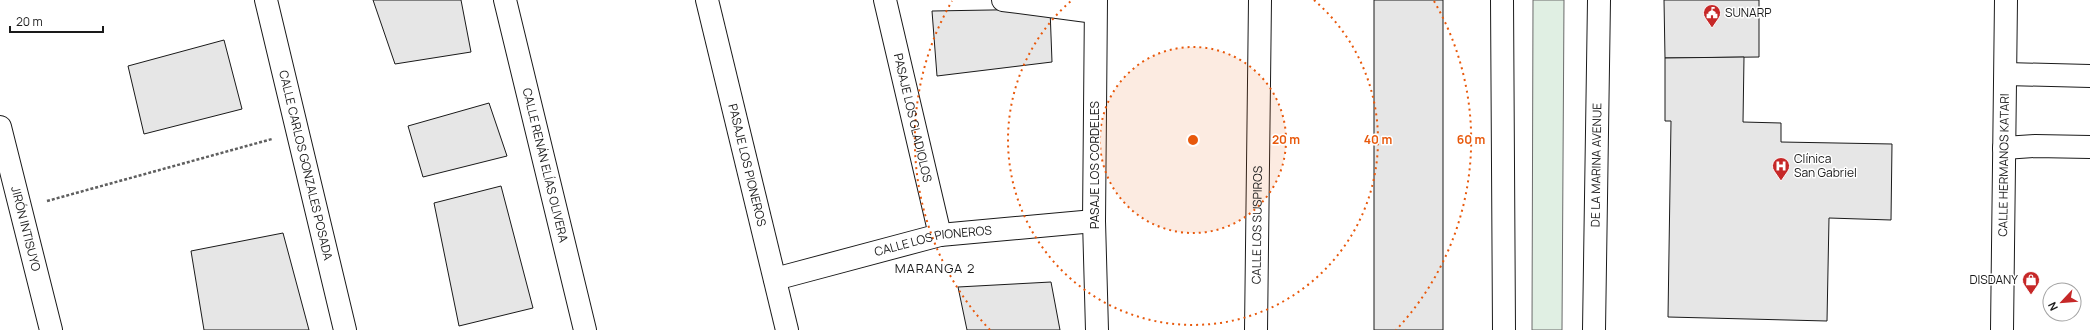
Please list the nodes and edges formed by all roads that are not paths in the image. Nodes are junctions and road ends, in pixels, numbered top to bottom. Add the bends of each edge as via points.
1 (266, 0) edge
2 (505, 0) edge
3 (707, 0) edge
4 (884, 0) edge
5 (1004, 0) edge
6 (1260, 0) edge
7 (1502, 0) edge
8 (1599, 0) edge
9 (2006, 0) edge
10 (1095, 6) edge
11 (2006, 74) junction
12 (2090, 76) edge
13 (0, 127) edge
14 (2090, 147) edge
15 (2004, 148) junction
16 (12, 199) edge
17 (1094, 221) junction
18 (940, 235) junction
19 (774, 279) junction
20 (51, 330) edge
21 (345, 330) edge
22 (584, 330) edge
23 (787, 330) edge
24 (1097, 330) edge
25 (1256, 330) edge
26 (1504, 330) edge
27 (1594, 330) edge
28 (2002, 330) edge

1 - 21 street, CALLE CARLOS GONZALES POSADA
2 - 22 street, CALLE RENÁN ELÍAS OLIVERA
3 - 19 street, PASAJE LOS PIONEROS
4 - 18 street, PASAJE LOS GLADIOLOS
5 - 10 street
6 - 25 street, CALLE LOS SUSPIROS
7 - 26 street
8 - 27 street, DE LA MARINA AVENUE
9 - 11 street, CALLE HERMANOS KATARI
10 - 17 street, PASAJE LOS CORDELES
11 - 12 street
11 - 15 street, CALLE HERMANOS KATARI
13 - 16 street, JIRÓN INTISUYO
14 - 15 street
15 - 28 street, CALLE HERMANOS KATARI
16 - 20 street, JIRÓN INTISUYO
17 - 18 street, CALLE LOS PIONEROS
17 - 24 street, PASAJE LOS CORDELES
18 - 19 street, CALLE LOS PIONEROS
19 - 23 street, PASAJE LOS PIONEROS

